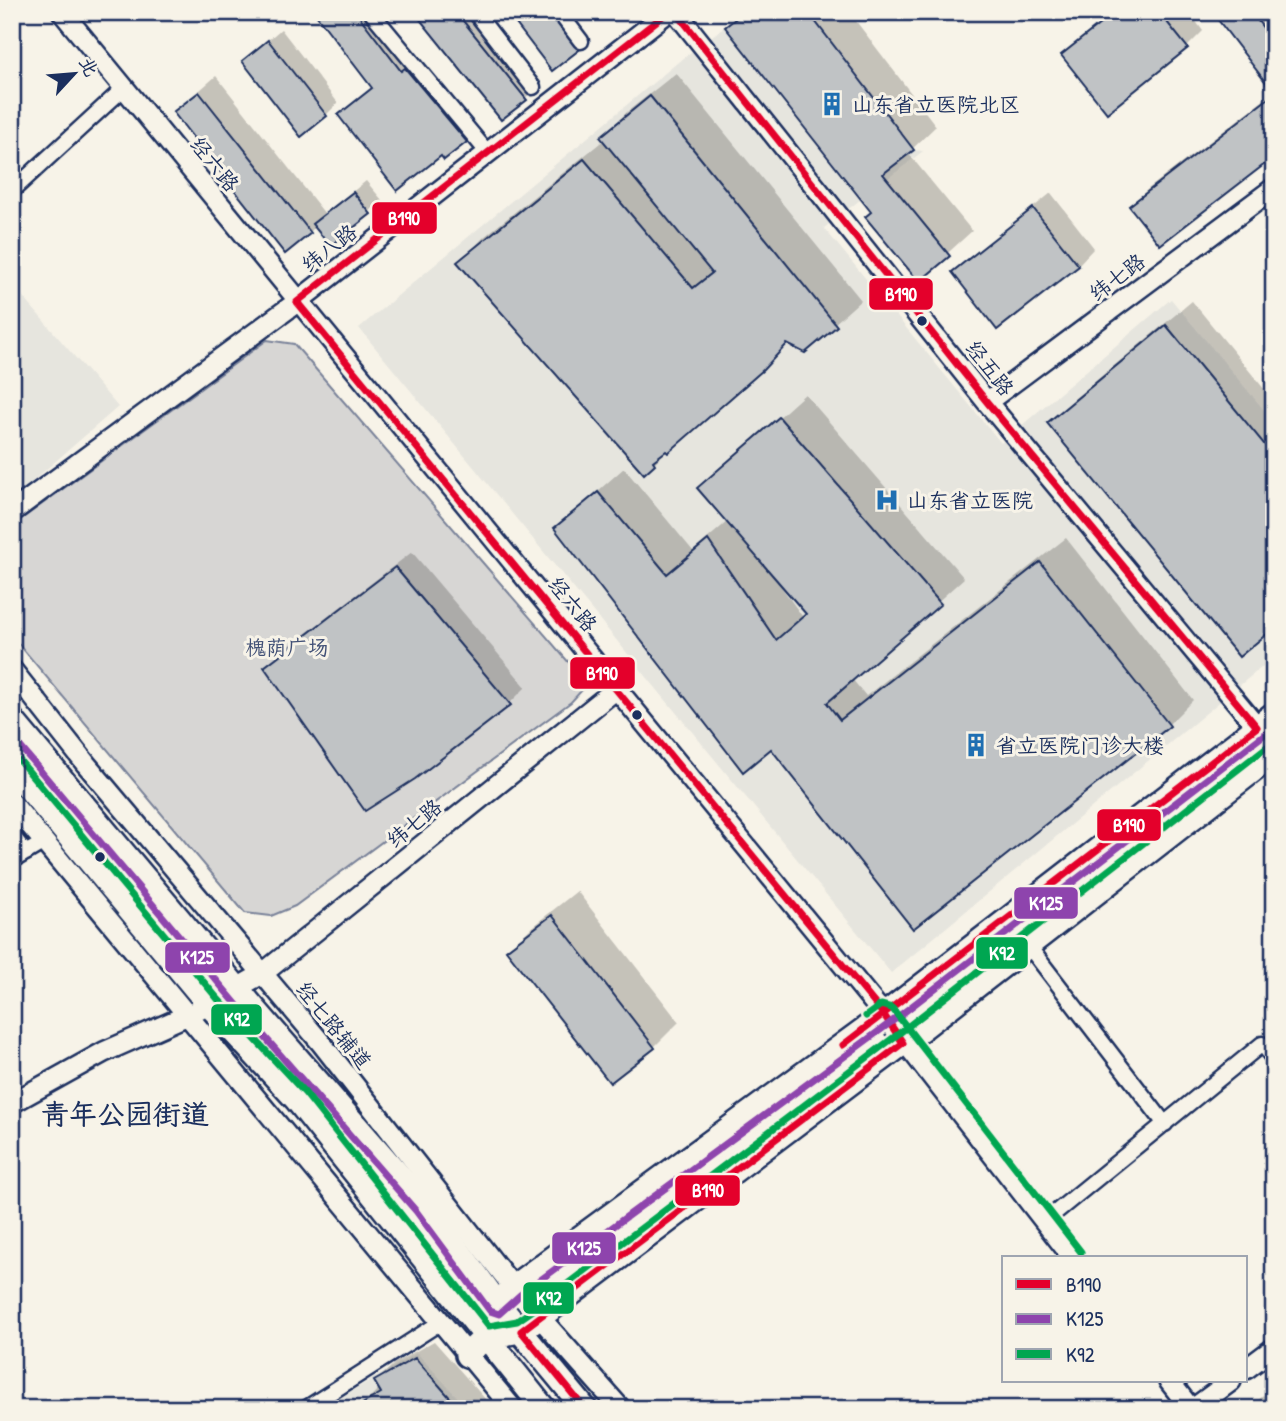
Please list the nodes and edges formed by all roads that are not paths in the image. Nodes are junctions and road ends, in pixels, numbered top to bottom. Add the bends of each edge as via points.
1 (62, 12) edge
2 (370, 12) edge
3 (475, 12) edge
4 (559, 12) edge
5 (668, 12) edge
6 (676, 12) edge
7 (581, 41) dead end
8 (533, 87) dead end
9 (124, 88) junction
10 (488, 153) junction
11 (1274, 188) edge
12 (12, 191) edge
13 (297, 302) junction
14 (987, 402) junction
15 (12, 512) edge
16 (12, 670) edge
17 (614, 690) junction
18 (12, 720) edge
19 (1266, 720) edge
20 (1274, 747) edge
21 (1274, 754) edge
22 (12, 768) edge
23 (12, 803) edge
24 (12, 835) edge
25 (44, 842) junction
26 (26, 853) junction
27 (12, 862) edge
28 (1027, 944) junction
29 (262, 974) junction
30 (239, 987) junction
31 (199, 1010) junction
32 (884, 1015) junction
33 (903, 1043) junction
34 (1274, 1059) edge
35 (12, 1103) edge
36 (1165, 1124) junction
37 (1045, 1221) junction
38 (1071, 1256) edge
39 (506, 1295) junction
40 (440, 1322) junction
41 (530, 1324) junction
42 (485, 1337) junction
43 (1274, 1348) edge
44 (467, 1355) junction
45 (1248, 1368) edge
46 (1170, 1382) edge
47 (1230, 1382) edge
48 (305, 1409) edge
49 (513, 1409) edge
50 (544, 1409) edge
51 (584, 1409) edge
52 (621, 1409) edge
53 (1192, 1409) edge

1 - 9 street, 经六路
2 - 10 street
3 - 8 street
4 - 7 street
5 - 10 street, 纬八路
6 - 14 street, 经五路
9 - 12 street
9 - 13 street, 经六路
10 - 13 street, 纬八路
11 - 14 street, 纬七路
13 - 15 street, 纬八路
13 - 17 street, 经六路
14 - 19 street, 经五路
16 - 29 street, 经七路辅道
17 - 29 street, 纬七路
17 - 32 street, 经六路
18 - 30 main road
19 - 20 street, 经五路
19 - 32 main road
21 - 28 main road
22 - 31 main road
23 - 25 street
24 - 26 street
25 - 26 street
25 - 31 street
26 - 27 street
28 - 33 main road
28 - 36 street
29 - 30 street, 纬七路
29 - 39 street, 经七路辅道
30 - 39 main road
31 - 35 street via 104,1052
31 - 40 street
31 - 42 main road via 297,1100
32 - 33 street, 经六路
32 - 39 main road
33 - 37 street, 经六路
33 - 41 main road
34 - 36 street via 1262,1044
36 - 37 street
37 - 38 street, 经六路
39 - 41 main road
39 - 42 main road
40 - 44 street
40 - 48 street
41 - 42 main road
41 - 51 main road
41 - 52 street
42 - 44 main road
42 - 50 main road
43 - 45 street
44 - 49 street
46 - 53 street
47 - 53 street

